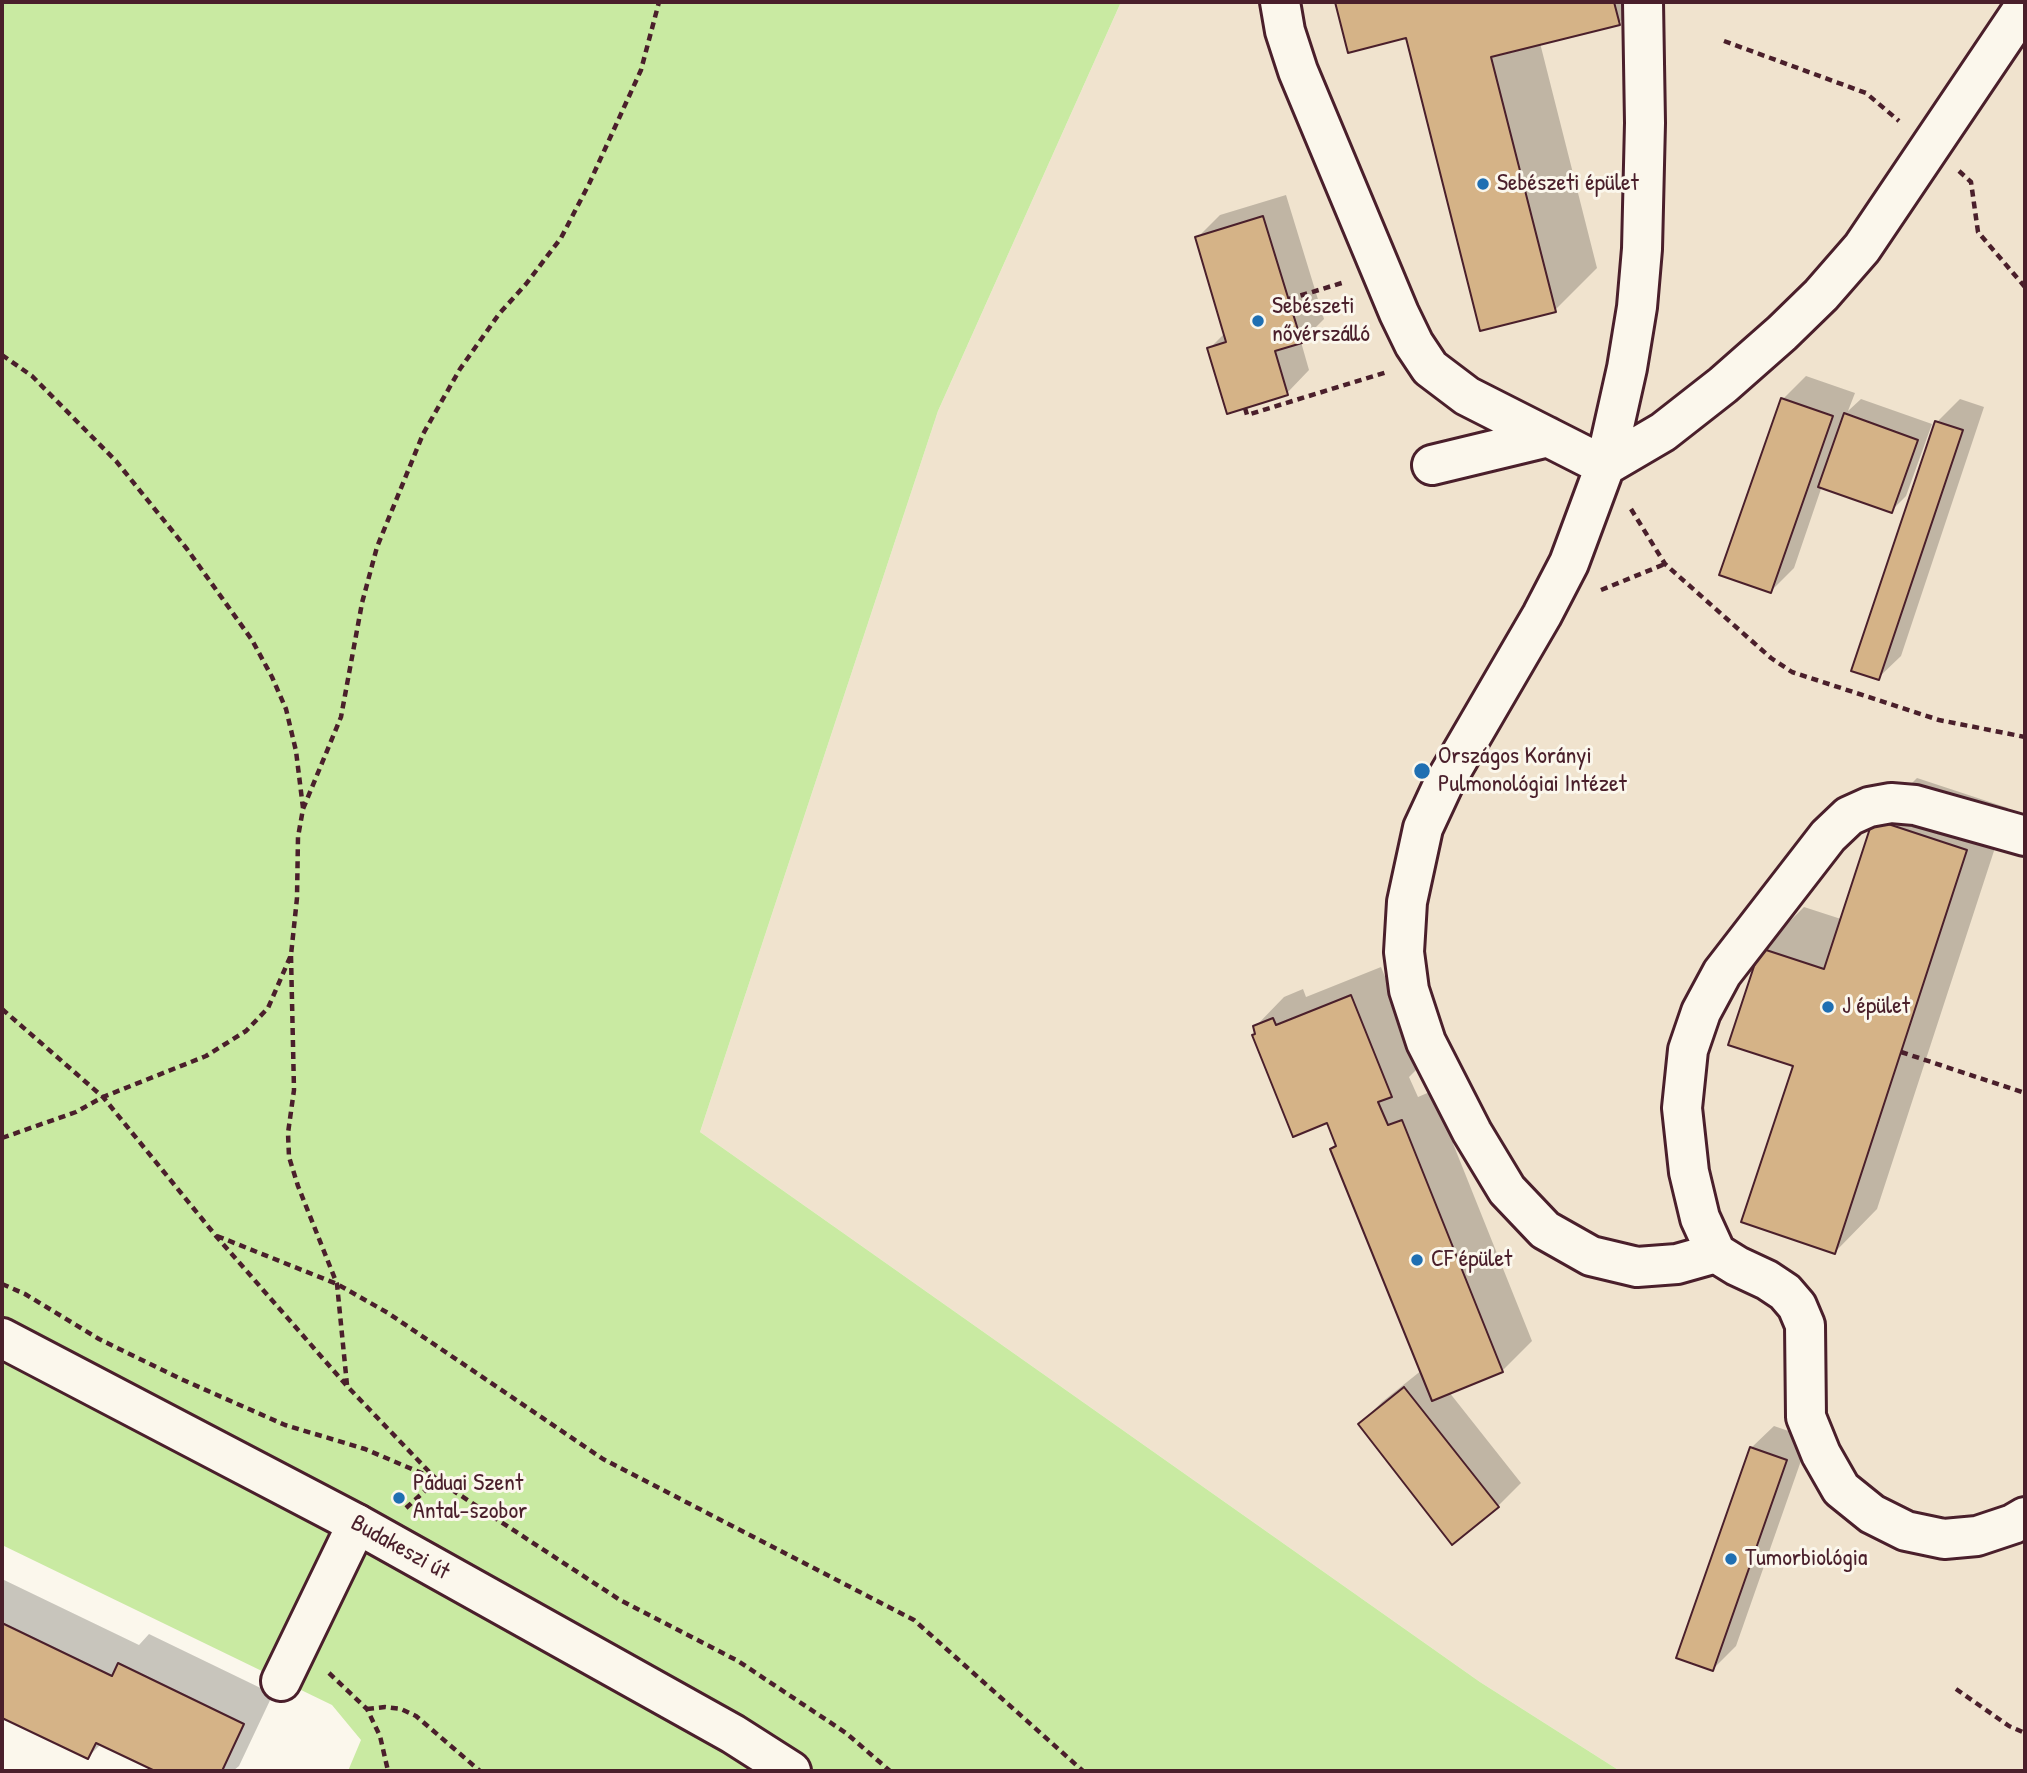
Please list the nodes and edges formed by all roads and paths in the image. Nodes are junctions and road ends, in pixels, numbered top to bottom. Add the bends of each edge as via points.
1 (659, 2) edge
2 (1280, 2) edge
3 (1643, 2) edge
4 (2025, 6) edge
5 (1341, 283) dead end
6 (1289, 299) dead end
7 (2, 355) edge
8 (1382, 373) dead end
9 (1245, 408) dead end
10 (1548, 437) junction
11 (1432, 465) dead end
12 (1605, 466) junction
13 (2025, 737) edge
14 (303, 809) junction
15 (2025, 836) edge
16 (291, 955) junction
17 (2, 1009) edge
18 (1901, 1052) dead end
19 (2025, 1093) edge
20 (103, 1097) junction
21 (2, 1138) edge
22 (216, 1236) junction
23 (1716, 1253) junction
24 (2, 1284) edge
25 (337, 1284) junction
26 (2, 1338) edge
27 (347, 1386) junction
28 (437, 1480) junction
29 (2025, 1517) edge
30 (357, 1524) junction
31 (298, 1647) junction
32 (281, 1681) dead end
33 (1956, 1689) dead end
34 (367, 1709) junction
35 (2025, 1733) edge
36 (388, 1771) edge
37 (481, 1771) edge
38 (791, 1771) edge
39 (890, 1771) edge
40 (1083, 1771) edge

1 - 14 path via 640,70 561,238 460,369 423,433 377,547 341,717
2 - 10 main road via 1298,71 1414,344 1430,368 1467,396
3 - 12 main road via 1642,249 1628,368
4 - 12 main road via 1862,248 1821,295 1723,385 1663,432
5 - 6 path
7 - 14 path via 32,376 116,461 252,640 286,709
8 - 9 path via 1247,415
10 - 11 main road
10 - 12 main road
12 - 13 path via 1665,564 1792,671 1939,720
12 - 23 main road via 1569,563 1423,828 1407,902 1404,953 1409,990 1426,1042 1472,1132 1507,1190 1545,1230 1591,1256 1637,1267 1677,1264
14 - 16 path
15 - 23 main road via 1915,805 1891,803 1849,816 1828,836 1722,973 1688,1050 1682,1108 1689,1172 1700,1218
16 - 20 path via 268,1008 246,1031 206,1056
16 - 25 path via 294,1090 289,1157
17 - 20 path
18 - 19 path
20 - 21 path via 76,1112
20 - 22 path
22 - 25 path
22 - 27 path
23 - 29 main road via 1767,1280 1797,1306 1805,1325 1806,1417 1841,1489 1872,1514 1906,1531 1944,1539 1977,1536
24 - 28 path via 99,1339 285,1426 365,1449
25 - 27 path
25 - 40 path via 388,1313 603,1459 914,1620
26 - 30 main road, Budakeszi út
27 - 28 path
28 - 39 path via 620,1600 738,1661 846,1733
30 - 31 main road
30 - 38 main road, Budakeszi út
31 - 32 main road
31 - 34 path
33 - 35 path
34 - 36 path via 380,1735
34 - 37 path via 401,1709 416,1716

